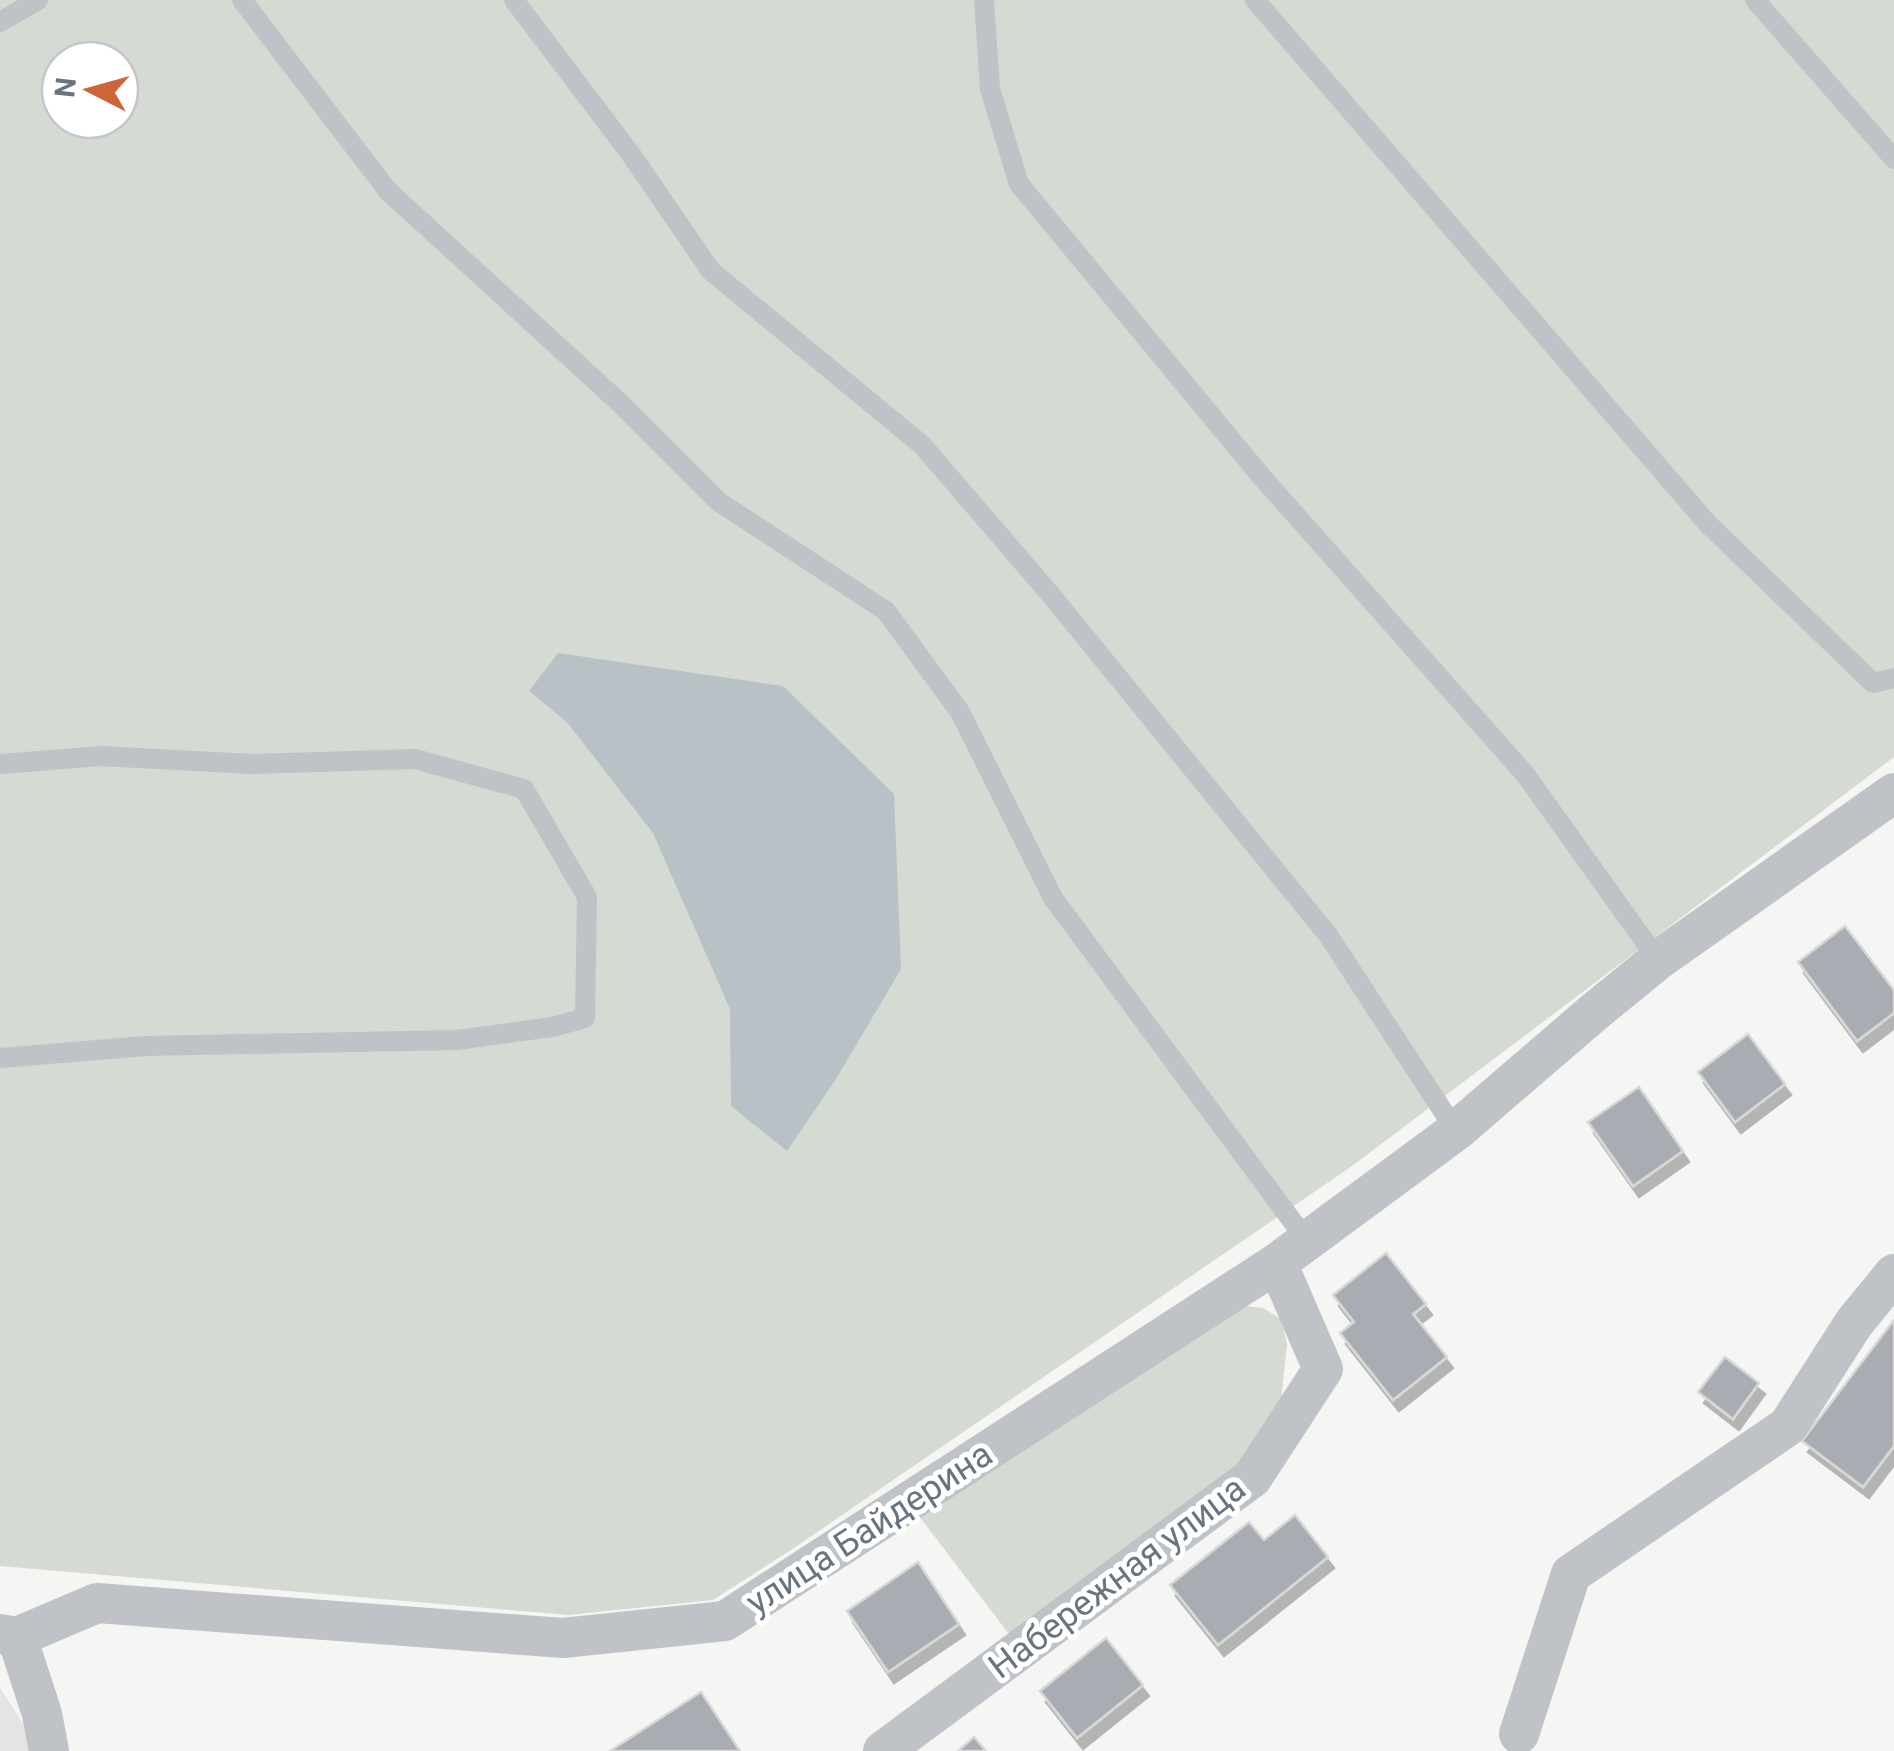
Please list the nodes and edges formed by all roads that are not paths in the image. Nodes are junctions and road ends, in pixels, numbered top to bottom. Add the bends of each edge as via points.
1 (38, 0) edge
2 (242, 0) edge
3 (514, 0) edge
4 (984, 0) edge
5 (1255, 0) edge
6 (1756, 0) edge
7 (0, 22) edge
8 (1894, 159) edge
9 (1894, 678) edge
10 (0, 764) edge
11 (1894, 793) edge
12 (1658, 960) junction
13 (0, 1058) edge
14 (1456, 1131) junction
15 (1292, 1252) junction
16 (1894, 1274) edge
17 (9, 1635) edge
18 (1519, 1734) dead end
19 (49, 1751) edge
20 (883, 1751) edge

1 - 7 lane
2 - 15 lane via 388,191 720,502 886,611 960,712 1053,898
3 - 14 lane via 711,271 922,445 1051,594 1328,936
4 - 12 lane via 990,88 1020,184 1261,476 1525,774
5 - 9 lane via 1708,524 1874,683
6 - 8 lane
10 - 13 lane via 100,756 252,764 416,758 524,790 588,897 585,1018 456,1040 146,1046
11 - 12 street, улица Байдерина
12 - 14 street, улица Байдерина
14 - 15 street, улица Байдерина
15 - 17 street, улица Байдерина via 725,1621 563,1638 98,1602
15 - 20 street, Набережная улица via 1322,1369 1252,1478
16 - 18 street via 1788,1426 1571,1574
17 - 19 street via 42,1714

